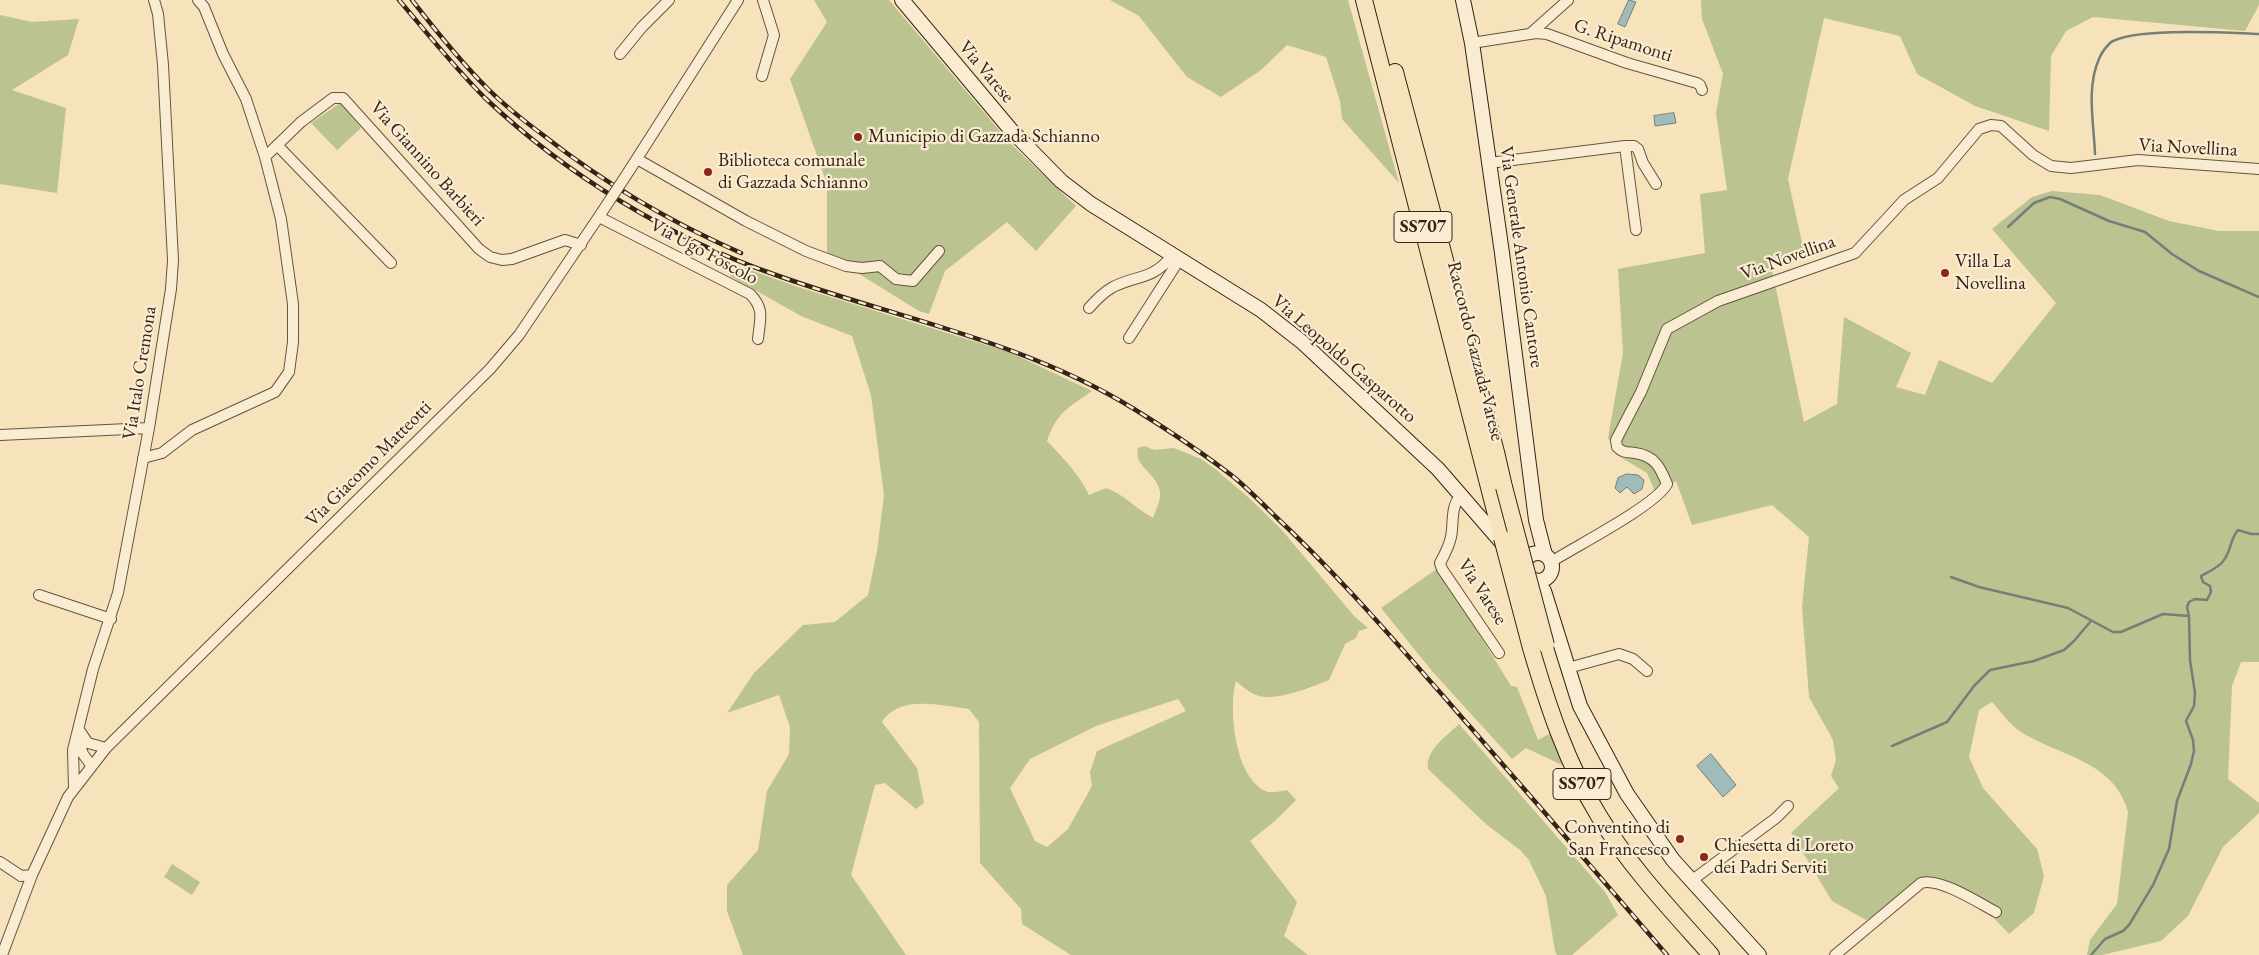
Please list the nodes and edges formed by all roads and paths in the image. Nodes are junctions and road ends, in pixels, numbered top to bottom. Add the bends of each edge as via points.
1 (154, 0) edge
2 (164, 0) edge
3 (198, 0) edge
4 (669, 0) edge
5 (738, 0) edge
6 (763, 0) edge
7 (902, 0) edge
8 (1364, 0) edge
9 (1376, 0) edge
10 (1463, 0) edge
11 (1568, 0) edge
12 (158, 14) junction
13 (1530, 34) junction
14 (1472, 43) junction
15 (620, 54) dead end
16 (762, 76) dead end
17 (1702, 90) dead end
18 (277, 145) junction
19 (1625, 146) junction
20 (265, 157) junction
21 (638, 159) junction
22 (1489, 163) junction
23 (2259, 169) edge
24 (1656, 184) dead end
25 (1090, 204) joint
26 (600, 215) junction
27 (1636, 230) dead end
28 (581, 245) junction
29 (939, 251) dead end
30 (1175, 258) junction
31 (391, 263) dead end
32 (1089, 308) dead end
33 (1129, 338) dead end
34 (758, 339) dead end
35 (149, 428) junction
36 (0, 434) edge
37 (1488, 453) junction
38 (143, 458) junction
39 (1504, 487) junction
40 (1461, 495) junction
41 (1536, 520) junction
42 (1501, 538) junction
43 (1548, 559) junction
44 (1527, 561) junction
45 (1542, 583) junction
46 (39, 595) dead end
47 (111, 619) junction
48 (1539, 646) junction
49 (1499, 653) dead end
50 (1568, 668) junction
51 (1647, 671) dead end
52 (78, 733) junction
53 (106, 748) junction
54 (91, 765) junction
55 (74, 788) junction
56 (1788, 806) dead end
57 (0, 862) edge
58 (32, 875) junction
59 (1691, 881) junction
60 (1996, 912) dead end
61 (2, 955) edge
62 (1711, 955) edge
63 (1759, 955) edge
64 (1835, 955) edge

1 - 12 street
2 - 12 street
3 - 20 street via 246,99
4 - 15 street
5 - 21 street, Via Giacomo Matteotti
6 - 16 street via 774,35
7 - 25 main road, Via Varese via 1011,130 1061,181
8 - 37 highway, Raccordo Gazzada-Varese / SS707
9 - 37 highway, Raccordo Gazzada-Varese / SS707
10 - 14 main road, Via Generale Antonio Cantore
11 - 13 street, G. Ripamonti
12 - 35 street, Via Italo Cremona via 173,260
13 - 14 street, G. Ripamonti
13 - 17 street, G. Ripamonti via 1547,34 1627,63 1697,83
14 - 22 main road, Via Generale Antonio Cantore
18 - 20 street, Via Giannino Barbieri
18 - 28 street, Via Giannino Barbieri via 333,98 343,98 479,249 490,257 512,258 566,240
18 - 31 street
19 - 22 street
19 - 24 street via 1638,149
19 - 27 street
20 - 38 street via 281,219 293,304 289,372 275,392 192,430 162,453
21 - 26 street, Via Giacomo Matteotti, bridge
21 - 29 street via 806,252 846,266 880,266 896,279 913,281
22 - 41 main road, Via Generale Antonio Cantore
23 - 43 street, Via Novellina via 2138,160 2071,168 2051,166 2033,155 2001,126 1979,129 1938,178 1904,200 1855,253 1718,301 1667,329 1641,392 1616,440 1621,451 1653,459 1660,466 1667,484 1664,490
25 - 30 main road, Via Leopoldo Gasparotto
26 - 28 street, Via Giacomo Matteotti
26 - 34 street, Via Ugo Foscolo via 750,294 760,304
28 - 53 street, Via Giacomo Matteotti via 519,335 490,369
30 - 32 street via 1161,270 1115,286
30 - 33 street
30 - 40 main road, Via Leopoldo Gasparotto via 1261,310 1302,342 1393,425
35 - 36 street
35 - 38 street, Via Italo Cremona
37 - 39 highway, Raccordo Gazzada-Varese / SS707
37 - 42 highway, Raccordo Gazzada-Varese / SS707
38 - 47 street, Via Italo Cremona
39 - 42 highway, Raccordo Gazzada-Varese / SS707, bridge
39 - 48 highway, Raccordo Gazzada-Varese / SS707, bridge
40 - 42 main road, Via Leopoldo Gasparotto
40 - 49 street, Via Varese via 1454,503 1451,537 1440,563
41 - 43 main road, Via Generale Antonio Cantore
41 - 44 main road, Via Generale Antonio Cantore
42 - 44 main road, Via Leopoldo Gasparotto
42 - 48 highway, Raccordo Gazzada-Varese / SS707, bridge
43 - 44 main road via 1538,553
43 - 45 main road via 1551,571
44 - 45 main road, Via Leopoldo Gasparotto via 1528,576
45 - 50 main road, Via Leopoldo Gasparotto
46 - 47 street
47 - 52 street, Via Italo Cremona via 93,670
48 - 62 highway, Raccordo Gazzada-Varese / SS707 via 1545,696 1562,741 1599,816 1634,866
50 - 51 street via 1619,654 1633,659
50 - 59 main road, Via Leopoldo Gasparotto via 1580,706 1627,794
52 - 53 street via 88,743
52 - 54 street via 83,754
52 - 55 street, Via Italo Cremona via 74,750
53 - 54 street, Via Giacomo Matteotti
54 - 55 street, Via Giacomo Matteotti
55 - 58 street, Via Giacomo Matteotti
56 - 59 street
57 - 58 street via 21,876
58 - 61 street, Via Giacomo Matteotti
59 - 63 main road, Via Leopoldo Gasparotto
60 - 64 street via 1928,880

